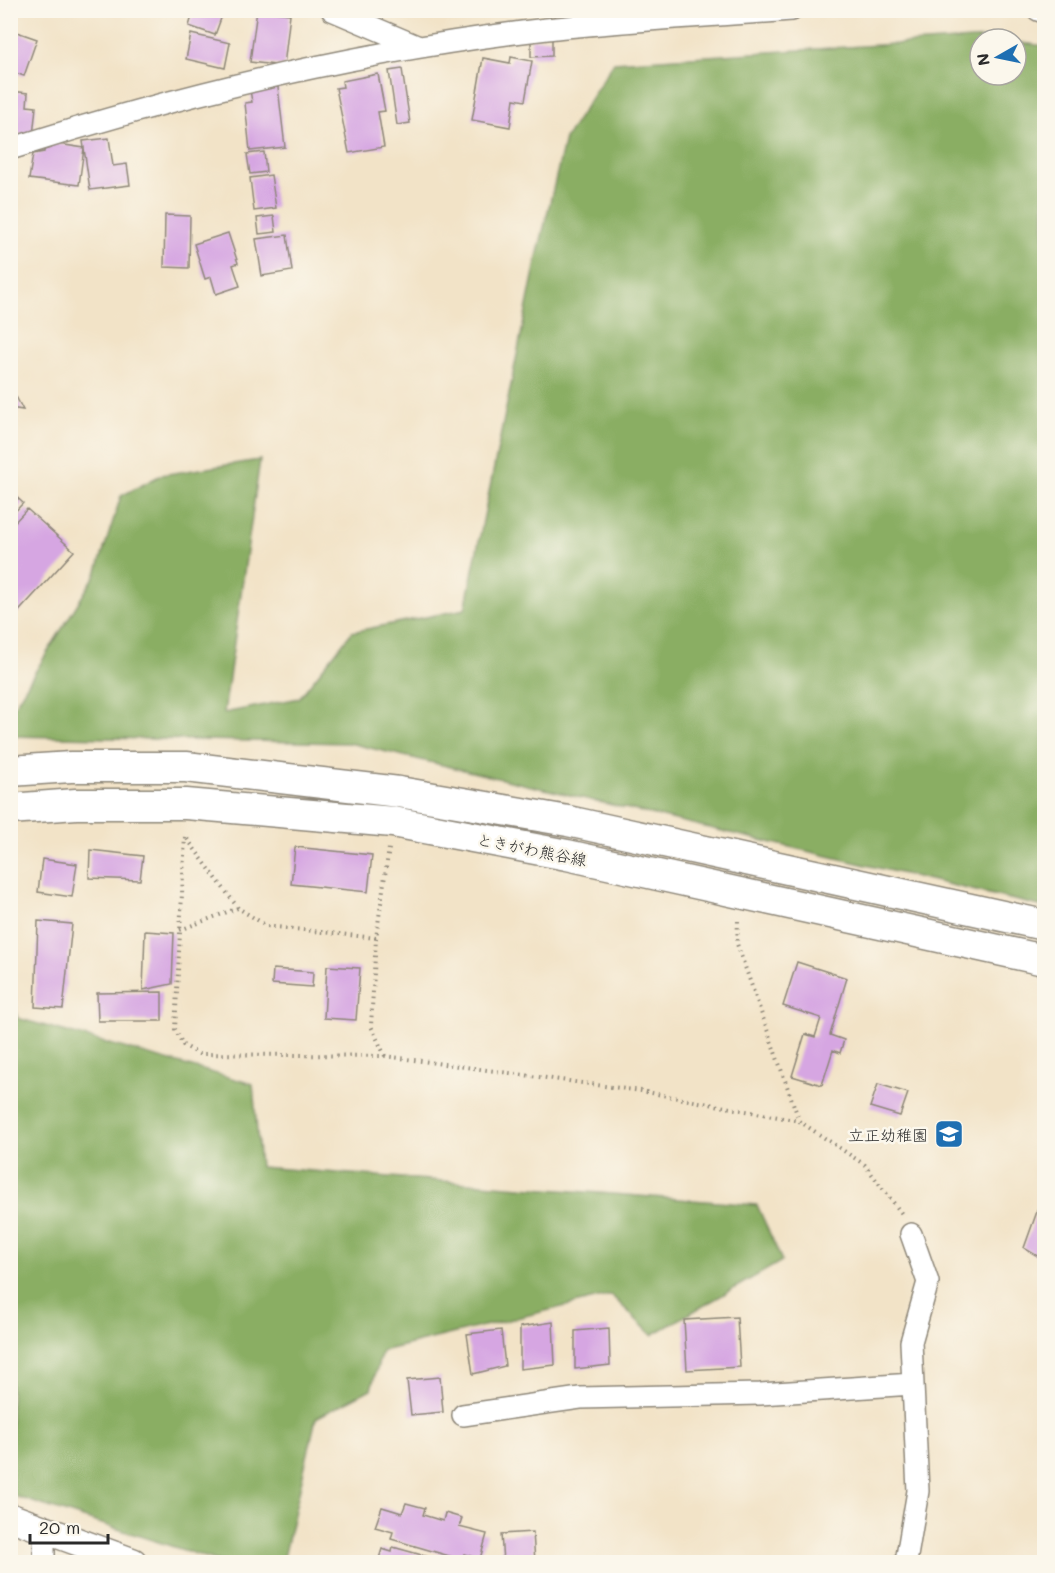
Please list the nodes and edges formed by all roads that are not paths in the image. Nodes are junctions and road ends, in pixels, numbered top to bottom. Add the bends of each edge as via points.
1 (332, 10) edge
2 (792, 10) edge
3 (1038, 10) edge
4 (1044, 12) edge
5 (419, 47) junction
6 (10, 149) edge
7 (10, 771) edge
8 (10, 809) edge
9 (1044, 925) edge
10 (1044, 960) edge
11 (911, 1234) road end
12 (913, 1384) junction
13 (463, 1415) dead end
14 (10, 1517) edge
15 (44, 1529) junction
16 (44, 1563) edge
17 (133, 1563) edge
18 (906, 1563) edge

1 - 5 street
2 - 5 street via 548,29
3 - 4 street
5 - 6 street via 136,109
7 - 9 main road, ときがわ熊谷線 via 186,767 399,792 568,821
8 - 10 main road, ときがわ熊谷線 via 76,804 186,804 393,822 567,855
11 - 12 street via 928,1282 911,1342
12 - 13 street via 760,1394 580,1398
12 - 18 street via 918,1491
14 - 15 street
15 - 16 street
15 - 17 street

